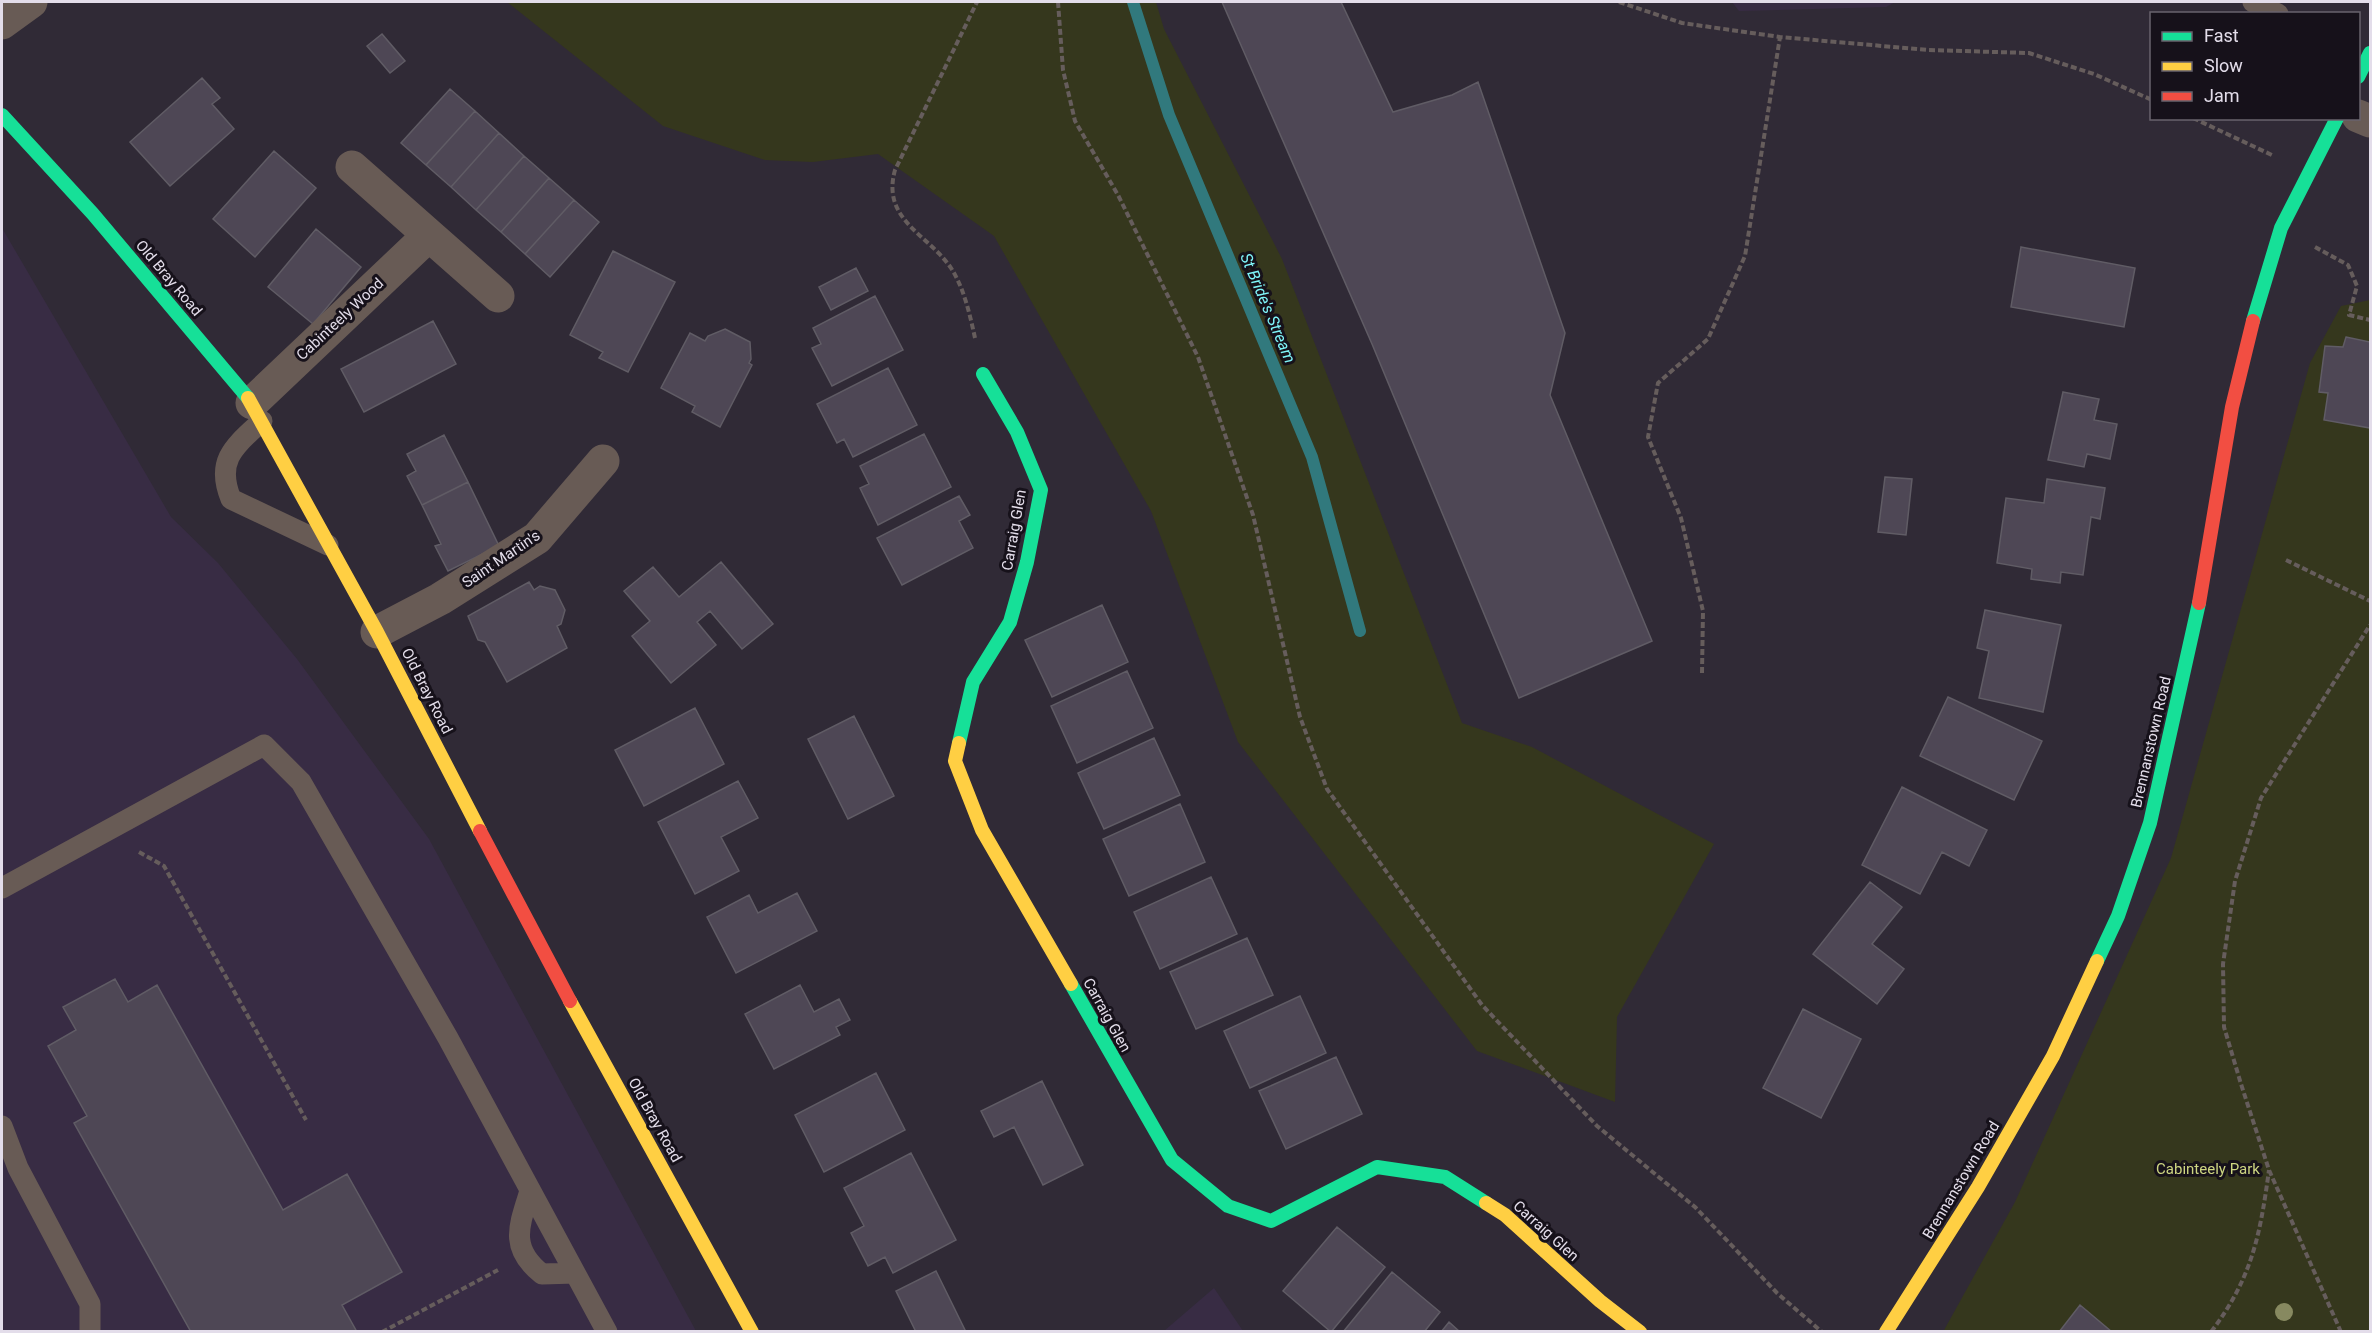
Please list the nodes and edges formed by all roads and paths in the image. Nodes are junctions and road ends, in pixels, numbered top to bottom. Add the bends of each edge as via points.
1 (32, 2) edge
2 (977, 2) edge
3 (1058, 2) edge
4 (1619, 2) edge
5 (2253, 2) edge
6 (2274, 12) edge
7 (2, 23) edge
8 (1780, 38) junction
9 (2366, 54) edge
10 (2360, 71) edge
11 (2150, 100) edge
12 (2, 116) edge
13 (2197, 120) edge
14 (2336, 120) edge
15 (352, 167) dead end
16 (2310, 172) junction
17 (2281, 228) junction
18 (428, 236) junction
19 (498, 296) dead end
20 (2370, 320) edge
21 (983, 374) joint
22 (257, 412) junction
23 (603, 461) dead end
24 (328, 545) junction
25 (2286, 560) dead end
26 (2370, 601) edge
27 (2370, 625) edge
28 (378, 632) junction
29 (1702, 673) dead end
30 (116, 826) junction
31 (2, 888) edge
32 (306, 1120) dead end
33 (2, 1126) edge
34 (2269, 1170) junction
35 (531, 1191) junction
36 (525, 1256) junction
37 (575, 1273) junction
38 (90, 1332) edge
39 (382, 1332) edge
40 (607, 1332) edge
41 (752, 1332) edge
42 (1640, 1332) edge
43 (1822, 1332) edge
44 (1886, 1332) edge
45 (2211, 1332) edge
46 (2341, 1332) edge

1 - 7 street
2 - 21 path via 891,184 896,209 951,268 969,312
3 - 43 path via 1063,70 1075,121 1118,195 1198,357 1254,515 1300,717 1328,789 1482,1005 1597,1126 1695,1207 1777,1293
4 - 8 path via 1682,23
5 - 6 lane
8 - 11 path via 1928,50 2029,53 2094,74
8 - 29 path via 1745,256 1708,339 1658,382 1648,437 1681,518 1703,611
9 - 10 street
12 - 22 street, Old Bray Road via 93,214
13 - 16 path
14 - 16 street, Brennanstown Road
15 - 18 street
16 - 17 street, Brennanstown Road
17 - 20 path via 2348,265 2357,286 2349,315
17 - 44 street, Brennanstown Road via 2232,407 2200,600 2150,823 2118,916 2053,1056 1978,1187
18 - 19 street
18 - 22 street, Cabinteely Wood
21 - 42 street, Carraig Glen via 1017,432 1041,490 1010,622 973,682 955,760 982,830 1172,1160 1228,1206 1271,1221 1377,1167 1445,1177 1505,1215
22 - 24 street, Old Bray Road
22 - 24 lane via 226,463 224,482 231,499
23 - 28 street, Saint Martin's via 537,538 440,599
24 - 28 street, Old Bray Road
25 - 26 path
27 - 34 path via 2261,798 2235,881 2223,964 2224,1028
28 - 41 street, Old Bray Road via 533,933
30 - 31 lane
30 - 32 path via 125,844 164,866
30 - 35 lane via 264,746 301,782
33 - 38 lane via 18,1168 90,1304
34 - 45 path via 2261,1229 2246,1275
34 - 46 path
35 - 36 lane via 519,1226 519,1244
35 - 37 lane
36 - 37 lane via 542,1274
36 - 39 path
37 - 40 lane

